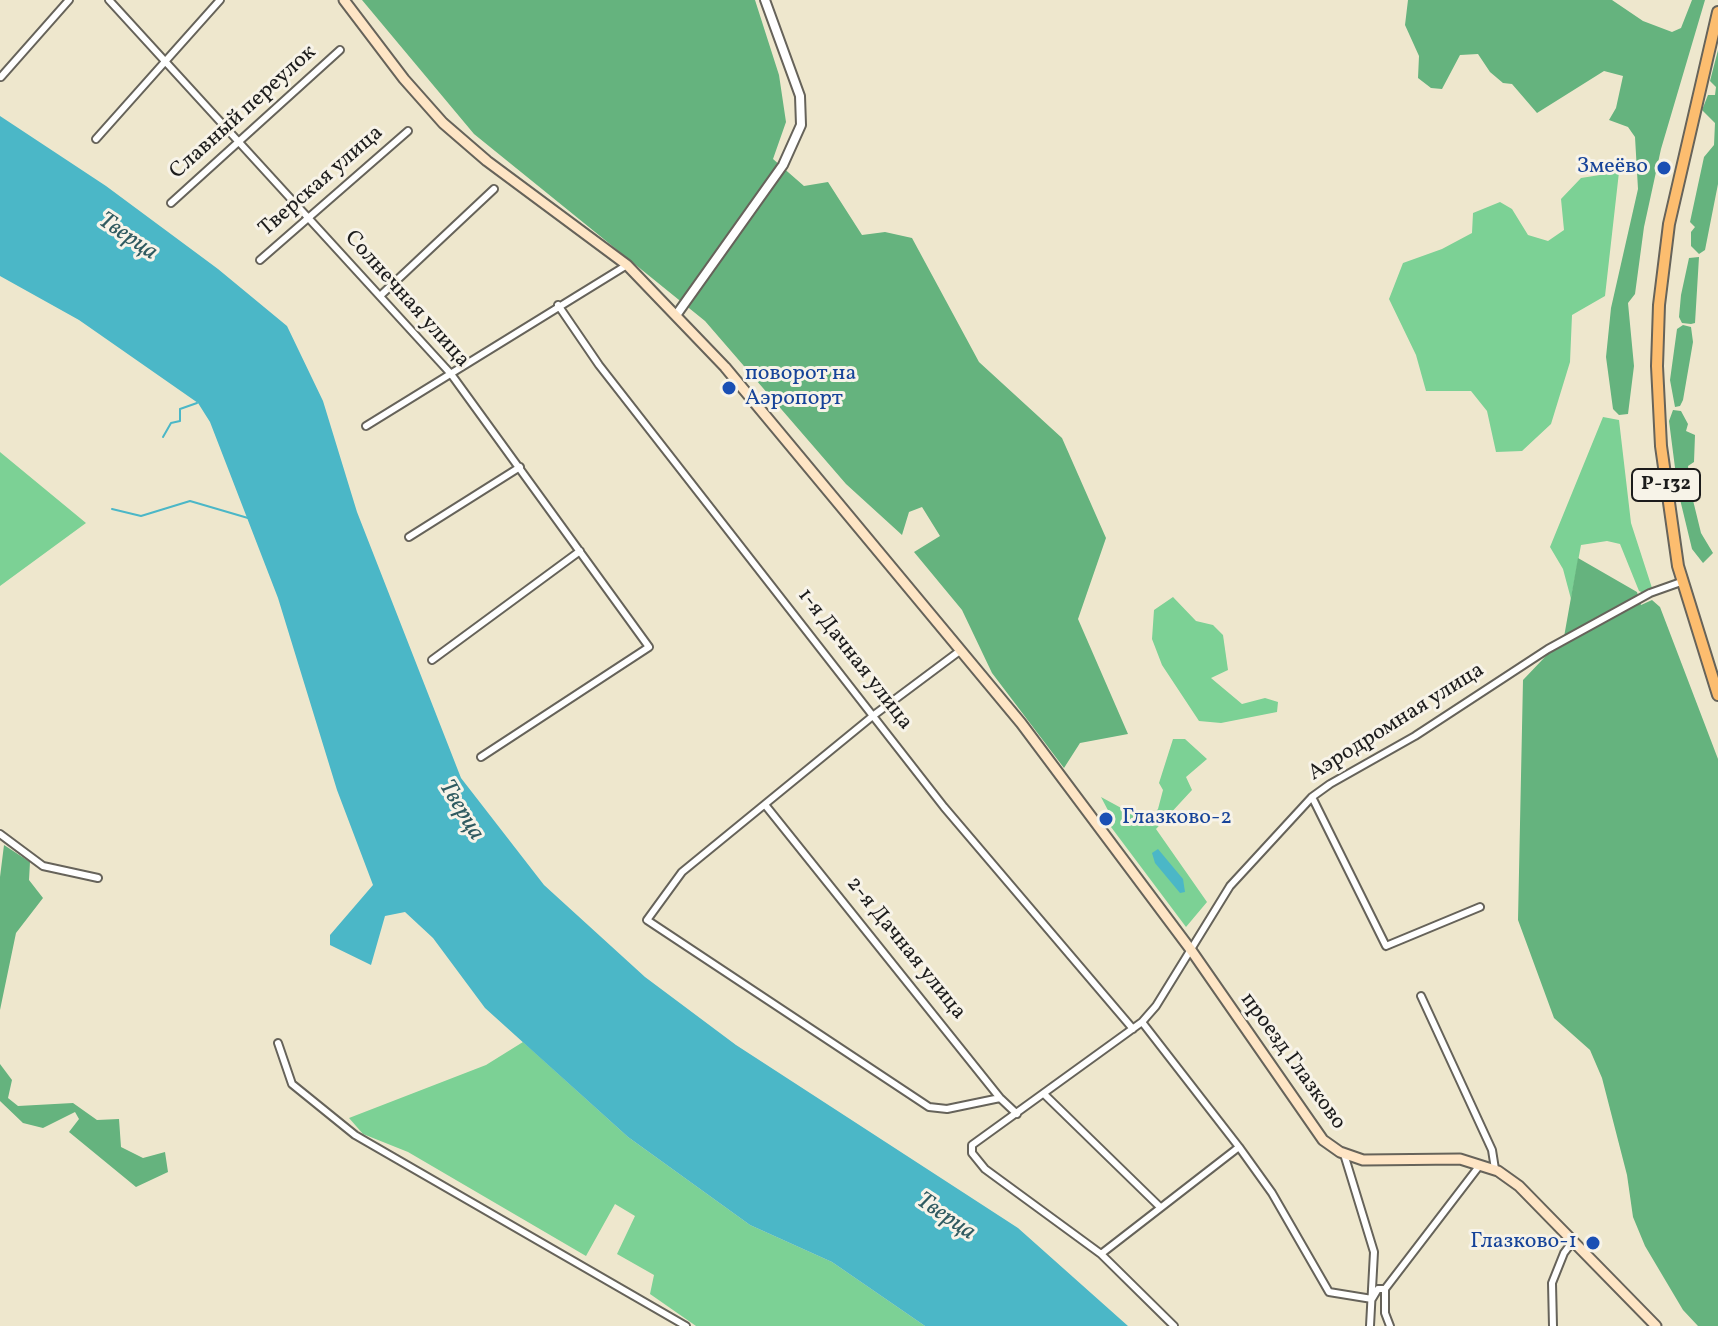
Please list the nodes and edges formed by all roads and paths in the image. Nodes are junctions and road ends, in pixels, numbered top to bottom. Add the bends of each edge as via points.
1 (69, 0) edge
2 (109, 0) edge
3 (220, 0) edge
4 (344, 0) edge
5 (765, 0) edge
6 (1718, 12) edge
7 (340, 50) dead end
8 (165, 62) junction
9 (1, 77) edge
10 (408, 131) dead end
11 (96, 139) dead end
12 (237, 143) junction
13 (494, 189) dead end
14 (171, 203) dead end
15 (307, 220) junction
16 (260, 260) dead end
17 (627, 265) junction
18 (380, 296) junction
19 (558, 305) junction
20 (677, 314) junction
21 (451, 374) junction
22 (366, 426) dead end
23 (520, 467) junction
24 (409, 537) dead end
25 (580, 551) junction
26 (1681, 582) junction
27 (961, 650) junction
28 (432, 660) dead end
29 (1718, 695) edge
30 (874, 715) junction
31 (481, 757) dead end
32 (1312, 797) junction
33 (766, 806) junction
34 (0, 834) edge
35 (98, 878) dead end
36 (1480, 907) dead end
37 (1191, 950) junction
38 (1421, 996) dead end
39 (1142, 1022) junction
40 (1133, 1029) junction
41 (278, 1043) dead end
42 (1045, 1095) junction
43 (1000, 1098) junction
44 (1017, 1114) junction
45 (1239, 1147) junction
46 (1344, 1154) junction
47 (1481, 1163) junction
48 (1495, 1169) junction
49 (1160, 1207) junction
50 (1573, 1241) junction
51 (1101, 1254) junction
52 (1385, 1289) junction
53 (1372, 1299) junction
54 (686, 1326) edge
55 (1174, 1326) edge
56 (1370, 1326) edge
57 (1390, 1326) edge
58 (1553, 1326) edge
59 (1656, 1326) edge

1 - 9 street
2 - 8 street, Солнечная улица
3 - 8 street
4 - 17 main road, проезд Глазково via 411,89 451,131
5 - 20 street via 800,96 801,125 783,165
6 - 26 main road, Р-132 via 1673,202 1659,305 1659,427
7 - 12 street, Славный переулок
8 - 11 street
8 - 12 street, Солнечная улица
10 - 15 street, Тверская улица
12 - 14 street, Славный переулок
12 - 15 street, Солнечная улица
13 - 18 street
15 - 16 street, Тверская улица
15 - 18 street, Солнечная улица
17 - 19 street
17 - 20 main road, проезд Глазково
18 - 21 street, Солнечная улица
19 - 21 street
19 - 30 street, 1-я Дачная улица via 599,365
20 - 27 main road, проезд Глазково
21 - 22 street
21 - 23 street, Солнечная улица
23 - 24 street
23 - 25 street, Солнечная улица
25 - 28 street
25 - 31 street, Солнечная улица via 649,647
26 - 29 main road, Р-132
26 - 32 street, Аэродромная улица via 1650,593 1548,649
27 - 30 street
27 - 37 main road, проезд Глазково
30 - 33 street
30 - 40 street, 1-я Дачная улица via 944,807
32 - 36 street via 1386,946
32 - 37 street, Аэродромная улица via 1230,886
33 - 43 street, 2-я Дачная улица
33 - 43 street via 682,872 647,920 929,1107 947,1109
34 - 35 street via 43,866
37 - 39 street, Аэродромная улица
37 - 46 main road, проезд Глазково via 1314,1128
38 - 48 street via 1492,1150
39 - 40 street, Аэродромная улица
39 - 45 street
40 - 42 street, Аэродромная улица
41 - 54 street via 292,1084 355,1135
42 - 44 street, Аэродромная улица
42 - 49 street
43 - 44 street, 2-я Дачная улица
44 - 51 street, Аэродромная улица via 972,1145 972,1153 985,1169
45 - 49 street
45 - 53 street via 1329,1292
46 - 47 main road, проезд Глазково via 1371,1161
46 - 53 street via 1374,1252
47 - 48 main road, проезд Глазково
47 - 52 street
48 - 50 main road, проезд Глазково
49 - 51 street
50 - 58 street via 1552,1283
50 - 59 main road, проезд Глазково
51 - 55 street
52 - 53 street via 1378,1289
52 - 57 street
53 - 56 street

